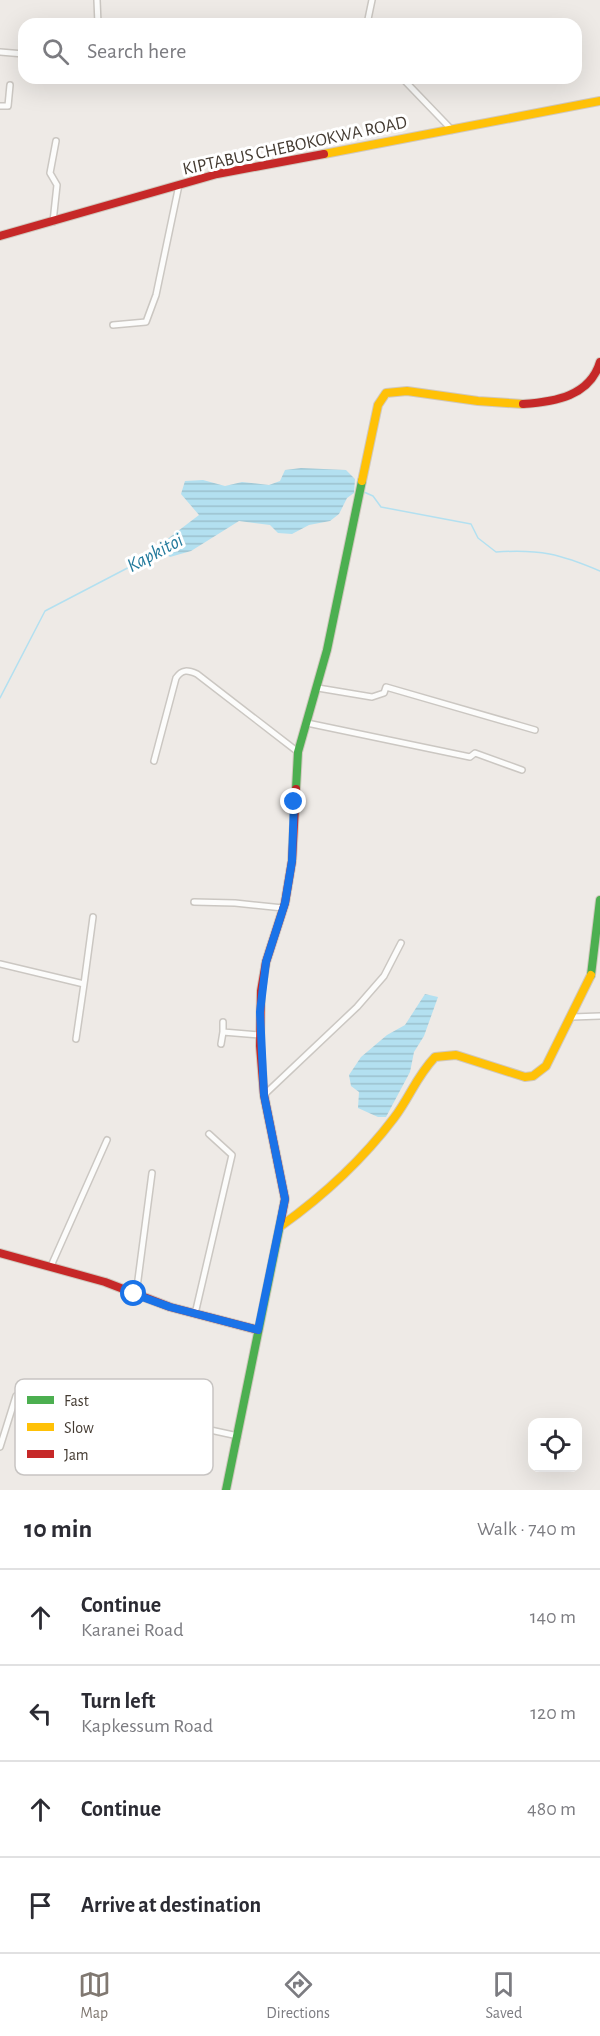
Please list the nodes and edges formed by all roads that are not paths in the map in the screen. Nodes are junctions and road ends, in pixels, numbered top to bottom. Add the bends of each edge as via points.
1 (97, 0) edge
2 (372, 0) edge
3 (98, 18) edge
4 (368, 18) edge
5 (0, 52) edge
6 (18, 54) edge
7 (408, 84) edge
8 (10, 85) dead end
9 (600, 101) edge
10 (0, 106) edge
11 (452, 130) junction
12 (56, 141) dead end
13 (179, 185) junction
14 (53, 222) junction
15 (0, 236) edge
16 (112, 325) dead end
17 (600, 362) edge
18 (318, 688) junction
19 (307, 723) junction
20 (535, 730) dead end
21 (298, 752) junction
22 (154, 761) dead end
23 (522, 771) dead end
24 (600, 900) edge
25 (194, 902) dead end
26 (283, 908) junction
27 (93, 917) dead end
28 (401, 942) dead end
29 (0, 964) edge
30 (84, 984) junction
31 (572, 1017) junction
32 (600, 1017) edge
33 (223, 1022) dead end
34 (223, 1032) junction
35 (260, 1035) junction
36 (76, 1039) dead end
37 (221, 1044) dead end
38 (264, 1095) junction
39 (209, 1134) dead end
40 (107, 1140) dead end
41 (152, 1173) dead end
42 (281, 1226) junction
43 (0, 1253) edge
44 (51, 1266) junction
45 (136, 1295) junction
46 (195, 1314) junction
47 (258, 1330) junction
48 (15, 1399) edge
49 (213, 1430) edge
50 (238, 1436) junction
51 (0, 1447) edge
52 (226, 1490) edge

1 - 3 street
2 - 4 street
5 - 6 street
7 - 11 street
8 - 10 street via 8,106
9 - 11 street, KIPTABUS CHEBOKOKWA ROAD
11 - 13 street, KIPTABUS CHEBOKOKWA ROAD via 217,174
12 - 14 street via 50,173 57,185
13 - 14 street, KIPTABUS CHEBOKOKWA ROAD
13 - 16 street via 156,295 146,322
14 - 15 street, KIPTABUS CHEBOKOKWA ROAD
17 - 18 street via 591,382 572,393 542,402 513,404 405,390 383,396 376,411
18 - 19 street
18 - 20 street via 372,698 384,693 386,687
19 - 21 street
19 - 23 street via 470,757 476,753
21 - 22 street via 197,674 186,670 176,678
21 - 26 street via 294,843
24 - 31 street via 593,971
25 - 26 street
26 - 35 street via 264,972
27 - 30 street
28 - 38 street via 384,976 357,1007
29 - 30 street
30 - 36 street
31 - 32 street
31 - 42 street via 546,1066 533,1076 450,1054 428,1062 382,1133 315,1202
33 - 34 street
34 - 35 street
34 - 37 street
35 - 38 street
38 - 42 street via 284,1186
39 - 46 street via 232,1155
40 - 44 street
41 - 45 street
42 - 47 street
43 - 44 street
44 - 45 street
45 - 46 street
46 - 47 street
47 - 50 street
48 - 51 street
49 - 50 street
50 - 52 street

